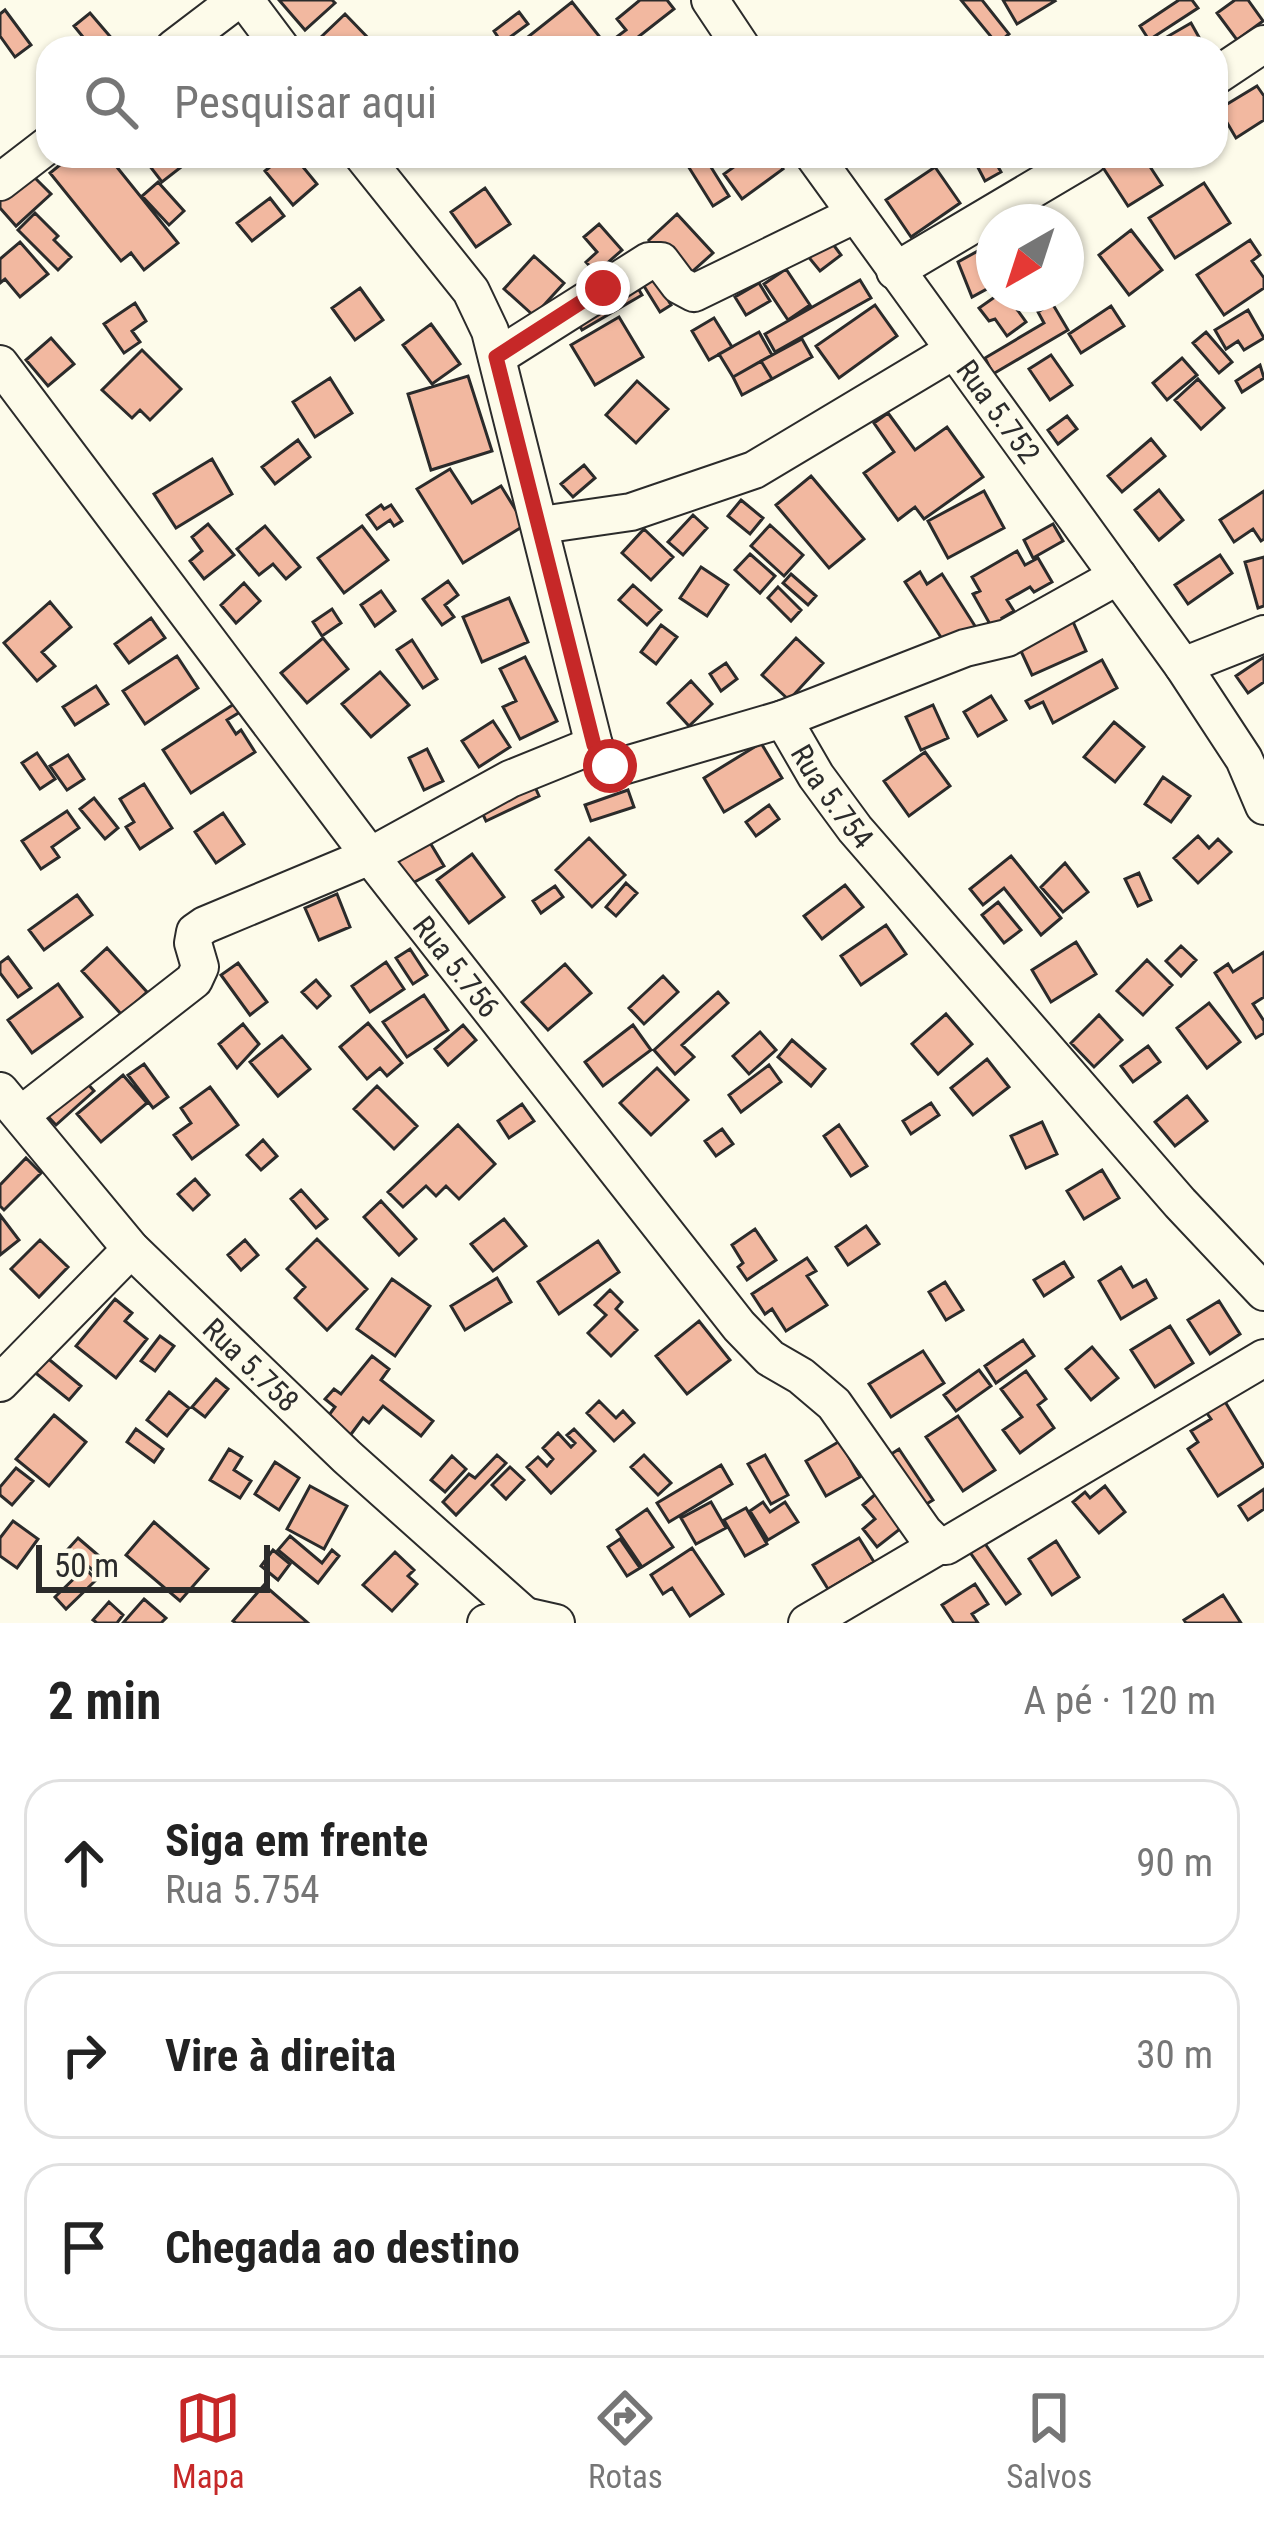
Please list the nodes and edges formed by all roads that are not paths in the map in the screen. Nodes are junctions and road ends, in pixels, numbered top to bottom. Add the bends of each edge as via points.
1 (241, 0) edge
2 (710, 0) edge
3 (191, 36) edge
4 (271, 36) edge
5 (734, 36) edge
6 (1264, 44) edge
7 (1228, 68) edge
8 (36, 154) edge
9 (373, 168) edge
10 (822, 168) edge
11 (1069, 168) edge
12 (0, 182) edge
13 (854, 215) junction
14 (895, 271) junction
15 (953, 351) junction
16 (496, 357) junction
17 (0, 364) edge
18 (541, 525) junction
19 (1118, 576) junction
20 (1264, 634) edge
21 (1184, 666) junction
22 (783, 719) junction
23 (594, 745) junction
24 (1264, 806) edge
25 (370, 856) junction
26 (11, 1102) edge
27 (131, 1249) junction
28 (1264, 1292) edge
29 (1264, 1358) edge
30 (0, 1383) edge
31 (938, 1546) junction
32 (541, 1620) edge
33 (486, 1623) edge
34 (807, 1623) edge

1 - 3 street
1 - 4 street
2 - 5 street
6 - 7 street
8 - 12 street
9 - 16 street via 472,291
10 - 13 street, Rua 5.752
11 - 14 street
13 - 14 street, Rua 5.752
13 - 16 street via 694,293 661,261 649,261
14 - 15 street, Rua 5.752
15 - 18 street via 754,470 631,512
15 - 19 street, Rua 5.752
16 - 18 street
17 - 25 street, Rua 5.756
18 - 23 street
19 - 21 street, Rua 5.752
19 - 22 street via 1006,638
20 - 21 street
21 - 24 street, Rua 5.752
22 - 23 street, Rua 5.754 via 619,767 605,763
22 - 28 street, Rua 5.754 via 855,829
23 - 25 street via 510,779
25 - 26 street via 195,932 199,974
25 - 31 street, Rua 5.756 via 739,1326 834,1404
26 - 27 street, Rua 5.758
27 - 30 street
27 - 32 street, Rua 5.758 via 347,1456
29 - 31 street
31 - 34 street
32 - 33 street

